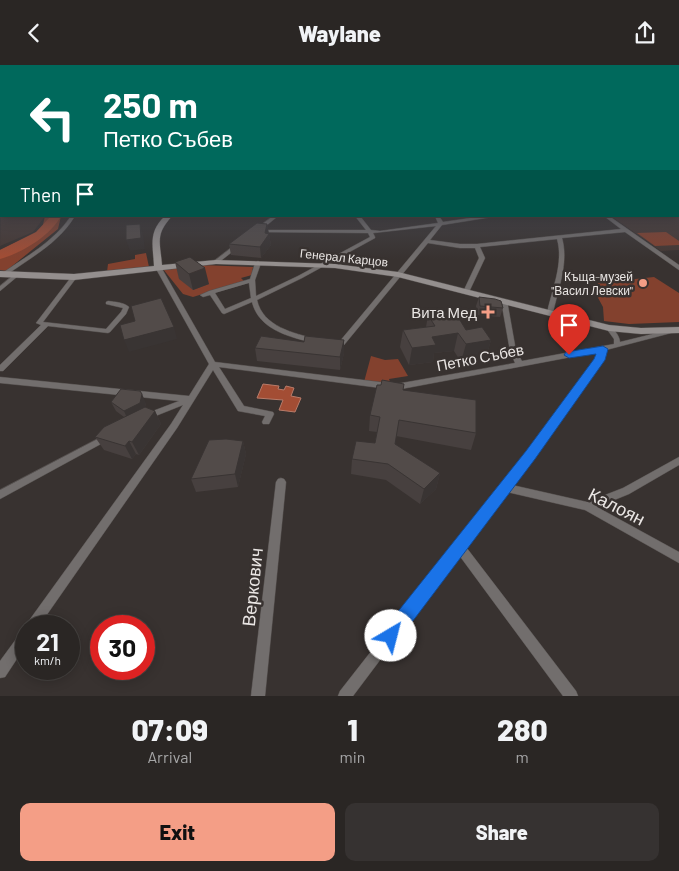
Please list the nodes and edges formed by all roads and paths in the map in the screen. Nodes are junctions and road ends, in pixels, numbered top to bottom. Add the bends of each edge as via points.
1 (73, 217) edge
2 (168, 217) edge
3 (275, 217) edge
4 (358, 217) edge
5 (438, 217) edge
6 (488, 217) edge
7 (607, 217) edge
8 (441, 223) junction
9 (626, 230) junction
10 (370, 233) junction
11 (559, 238) junction
12 (427, 241) junction
13 (242, 242) edge
14 (477, 246) junction
15 (216, 262) junction
16 (258, 263) junction
17 (324, 265) junction
18 (158, 267) junction
19 (679, 268) edge
20 (1, 274) edge
21 (16, 275) junction
22 (398, 275) junction
23 (74, 277) junction
24 (252, 280) junction
25 (0, 289) edge
26 (468, 289) junction
27 (211, 292) junction
28 (203, 295) dead end
29 (255, 300) junction
30 (506, 302) junction
31 (108, 303) dead end
32 (550, 313) junction
33 (45, 325) junction
34 (609, 328) junction
35 (678, 330) edge
36 (321, 343) edge
37 (617, 344) junction
38 (330, 345) edge
39 (603, 349) junction
40 (520, 363) junction
41 (213, 364) junction
42 (0, 369) edge
43 (0, 380) edge
44 (191, 399) junction
45 (142, 418) edge
46 (266, 422) dead end
47 (117, 432) edge
48 (679, 461) edge
49 (281, 483) dead end
50 (506, 488) junction
51 (0, 495) edge
52 (587, 505) junction
53 (459, 546) junction
54 (679, 558) edge
55 (40, 615) edge
56 (15, 651) edge
57 (0, 672) edge
58 (258, 696) edge
59 (345, 696) edge
60 (571, 696) edge

1 - 20 street via 59,233
2 - 18 main road via 156,234
3 - 10 street via 256,231
4 - 10 street
5 - 8 street
6 - 8 street
7 - 9 street
8 - 10 street
8 - 12 street
9 - 11 street
9 - 19 street
10 - 17 street via 373,237
11 - 14 street
11 - 32 street via 562,248 560,266
12 - 14 street
12 - 22 street
13 - 15 street
14 - 26 street via 482,257
15 - 16 main road, Генерал Карцов
15 - 18 main road, Генерал Карцов
16 - 17 main road, Генерал Карцов
16 - 24 street
17 - 22 main road, Генерал Карцов
17 - 29 street
18 - 23 main road, Генерал Карцов
18 - 41 street
20 - 21 main road, Генерал Карцов
21 - 23 main road, Генерал Карцов
21 - 25 street
22 - 26 main road, Генерал Карцов
22 - 38 street via 342,343
23 - 33 street via 40,321
24 - 27 street
24 - 29 street
26 - 30 main road, Генерал Карцов
27 - 28 street
27 - 29 street via 224,312
29 - 36 street via 255,306 270,325 285,333
30 - 32 main road, Генерал Карцов
30 - 40 street via 513,351
31 - 33 street via 126,307 108,331
32 - 34 main road, Генерал Карцов
33 - 42 street
34 - 35 main road, Генерал Карцов
34 - 37 street
35 - 37 street, Петко Събев
37 - 39 street, Петко Събев
39 - 40 street, Петко Събев
39 - 50 street via 599,360
40 - 41 street, Петко Събев via 396,387
41 - 44 street
41 - 46 street via 241,409 270,413
43 - 44 street
44 - 45 street
44 - 55 street
47 - 51 street
48 - 52 street via 626,491
49 - 58 street, Веркович
50 - 52 street, Калоян
50 - 53 street
52 - 54 street, Калоян
53 - 59 street
53 - 60 street
56 - 57 street

